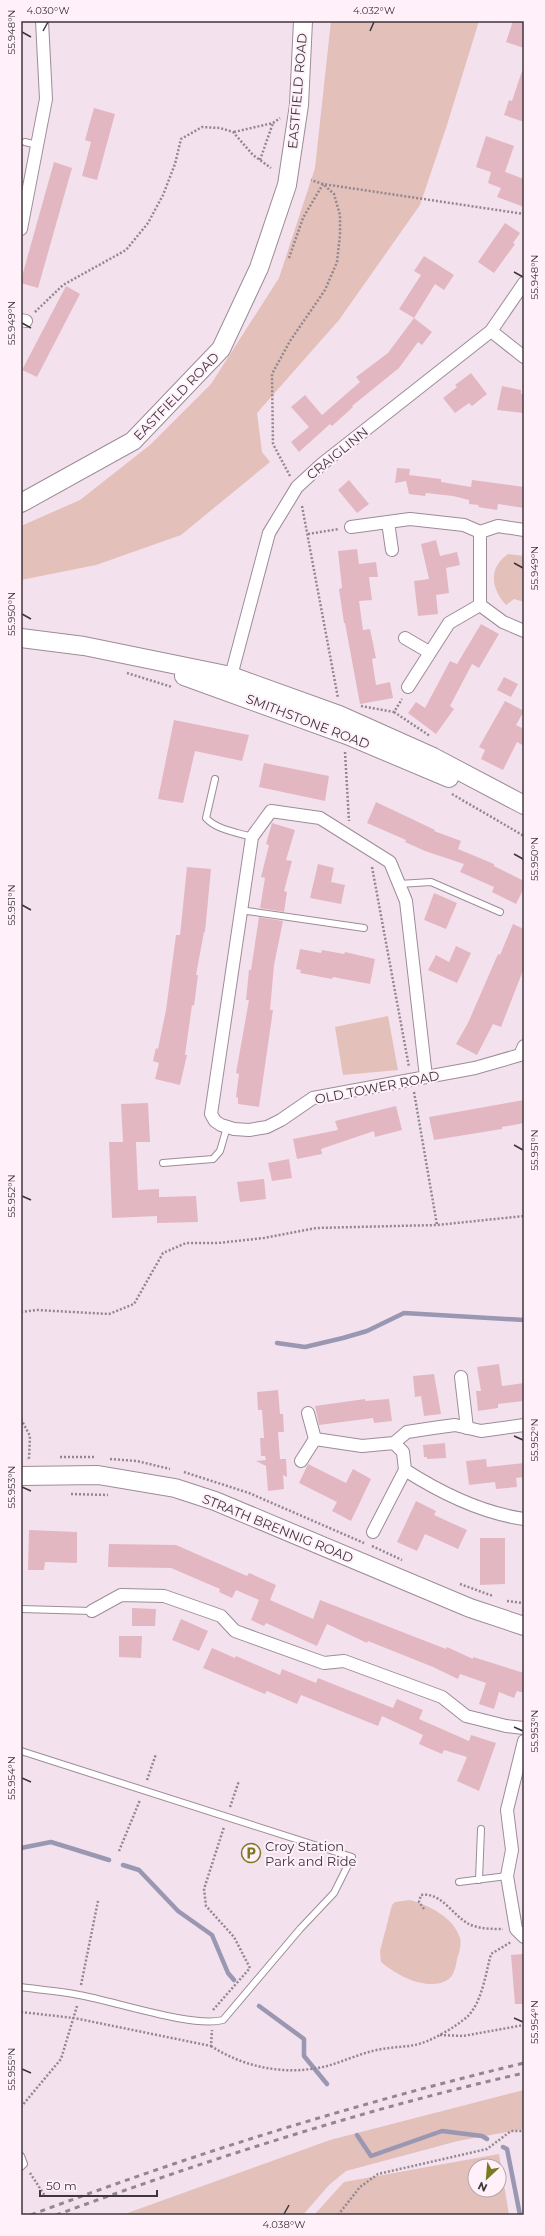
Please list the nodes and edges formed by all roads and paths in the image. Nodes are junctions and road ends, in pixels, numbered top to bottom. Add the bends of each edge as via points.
1 (42, 21) edge
2 (304, 21) edge
3 (299, 105) junction
4 (273, 123) junction
5 (233, 132) junction
6 (25, 142) dead end
7 (38, 145) junction
8 (260, 160) junction
9 (271, 168) dead end
10 (311, 180) dead end
11 (323, 184) junction
12 (524, 214) edge
13 (21, 228) edge
14 (289, 258) dead end
15 (524, 284) edge
16 (24, 320) edge
17 (491, 331) junction
18 (524, 358) edge
19 (297, 487) junction
20 (21, 503) edge
21 (388, 522) junction
22 (351, 527) joint
23 (524, 530) edge
24 (480, 532) junction
25 (308, 534) junction
26 (392, 550) dead end
27 (480, 605) junction
28 (524, 631) edge
29 (21, 638) edge
30 (405, 638) dead end
31 (84, 646) junction
32 (429, 652) junction
33 (231, 676) junction
34 (408, 687) joint
35 (360, 705) dead end
36 (338, 715) junction
37 (347, 735) junction
38 (216, 779) dead end
39 (524, 805) edge
40 (524, 817) edge
41 (252, 837) junction
42 (350, 837) junction
43 (369, 849) junction
44 (399, 884) junction
45 (240, 910) junction
46 (500, 912) dead end
47 (364, 928) dead end
48 (523, 1053) edge
49 (426, 1077) junction
50 (411, 1080) junction
51 (227, 1127) junction
52 (163, 1164) dead end
53 (524, 1216) edge
54 (438, 1225) junction
55 (21, 1312) edge
56 (461, 1377) dead end
57 (308, 1413) dead end
58 (21, 1419) edge
59 (524, 1425) edge
60 (467, 1428) junction
61 (315, 1439) junction
62 (394, 1443) junction
63 (21, 1459) edge
64 (301, 1461) dead end
65 (405, 1470) junction
66 (21, 1476) edge
67 (67, 1494) dead end
68 (113, 1495) dead end
69 (524, 1519) edge
70 (373, 1532) dead end
71 (21, 1609) edge
72 (92, 1611) joint
73 (524, 1626) edge
74 (524, 1728) edge
75 (524, 1741) edge
76 (21, 1751) edge
77 (156, 1754) dead end
78 (239, 1781) dead end
79 (144, 1789) junction
80 (227, 1817) junction
81 (481, 1829) dead end
82 (119, 1851) dead end
83 (507, 1876) junction
84 (479, 1880) junction
85 (459, 1882) dead end
86 (98, 1901) dead end
87 (424, 1909) dead end
88 (521, 1934) edge
89 (21, 1988) edge
90 (79, 1995) junction
91 (21, 2012) edge
92 (74, 2018) junction
93 (213, 2022) junction
94 (524, 2025) edge
95 (438, 2035) junction
96 (211, 2046) junction
97 (21, 2107) edge
98 (524, 2131) edge
99 (21, 2156) edge
100 (22, 2165) edge
101 (45, 2196) dead end
102 (338, 2215) edge

1 - 7 street via 46,99
2 - 3 street, EASTFIELD ROAD
3 - 4 path
3 - 20 street, EASTFIELD ROAD via 287,185 259,268 221,348 133,442
4 - 5 path
4 - 8 path
5 - 8 path
5 - 16 path via 202,127 181,139 163,195 148,223 126,250 63,285
6 - 7 lane
7 - 13 street
8 - 9 path
10 - 11 path
11 - 12 path
11 - 14 path via 303,218
11 - 19 path via 334,194 340,214 337,262 325,290 290,341 272,374 273,444
15 - 17 street, CRAIGLINN
17 - 18 street
17 - 19 street, CRAIGLINN via 322,464
19 - 25 path
19 - 33 street, CRAIGLINN via 269,533
21 - 22 street
21 - 24 street via 410,519 464,525
21 - 26 street
22 - 25 path
23 - 24 street via 498,526
24 - 27 street
25 - 36 path via 339,701
27 - 28 street via 503,622
27 - 32 street via 449,623
29 - 31 street, SMITHSTONE ROAD
30 - 32 street
31 - 33 street, SMITHSTONE ROAD
31 - 37 street, SMITHSTONE ROAD via 195,679
32 - 34 street
33 - 36 street, SMITHSTONE ROAD
34 - 35 path via 394,712
36 - 39 street, SMITHSTONE ROAD via 433,756
37 - 40 street, SMITHSTONE ROAD via 436,771
37 - 42 path via 344,744
38 - 41 lane via 206,818 218,827
41 - 42 street via 271,811 320,818
41 - 45 street
42 - 43 street
43 - 44 street via 390,862
43 - 50 path
44 - 46 lane via 431,882
44 - 49 street via 406,902
45 - 47 lane
45 - 51 street, OLD TOWER ROAD via 211,1114 215,1121
48 - 49 street, OLD TOWER ROAD via 475,1068
49 - 50 street, OLD TOWER ROAD
50 - 51 street, OLD TOWER ROAD via 313,1098 267,1127 249,1130
50 - 54 path
51 - 52 lane via 220,1151 213,1159
53 - 54 path
54 - 55 path via 316,1228 264,1238 218,1243 186,1243 163,1254 134,1304 109,1314 37,1310
56 - 60 street
57 - 61 street
58 - 63 path via 30,1436 29,1459
59 - 60 street via 481,1431
60 - 62 street via 455,1425 407,1432
61 - 62 street via 362,1446
61 - 64 street
62 - 65 street via 403,1452
65 - 69 street via 427,1484 491,1513
65 - 70 street
66 - 73 street, STRATH BRENNIG ROAD via 98,1475 175,1488 215,1501 470,1608
67 - 68 path
71 - 72 lane
72 - 74 street via 121,1595 164,1596 221,1616 235,1631 324,1663 344,1661 442,1698 466,1716
75 - 83 street via 507,1810 512,1850
76 - 79 lane
77 - 79 path
78 - 80 path
79 - 80 lane
79 - 82 path
80 - 93 path via 204,1889 206,1906 234,1937 250,1968 211,2012
80 - 93 lane via 352,1857 334,1893 223,2020
81 - 84 lane
83 - 84 lane
83 - 88 street
84 - 85 lane
86 - 90 path
87 - 88 path via 419,1902 421,1895 426,1894 451,1908 467,1923
88 - 95 path via 491,1954 481,1992 468,2015
89 - 90 lane
90 - 92 path
90 - 93 lane
91 - 92 path
92 - 96 path
92 - 97 path via 61,2059
93 - 96 path
94 - 95 path via 463,2036
95 - 96 path via 416,2045 380,2049 323,2067 301,2070 256,2067 230,2058
98 - 102 path via 510,2131 487,2149 378,2174 360,2187
99 - 100 lane
100 - 101 path

